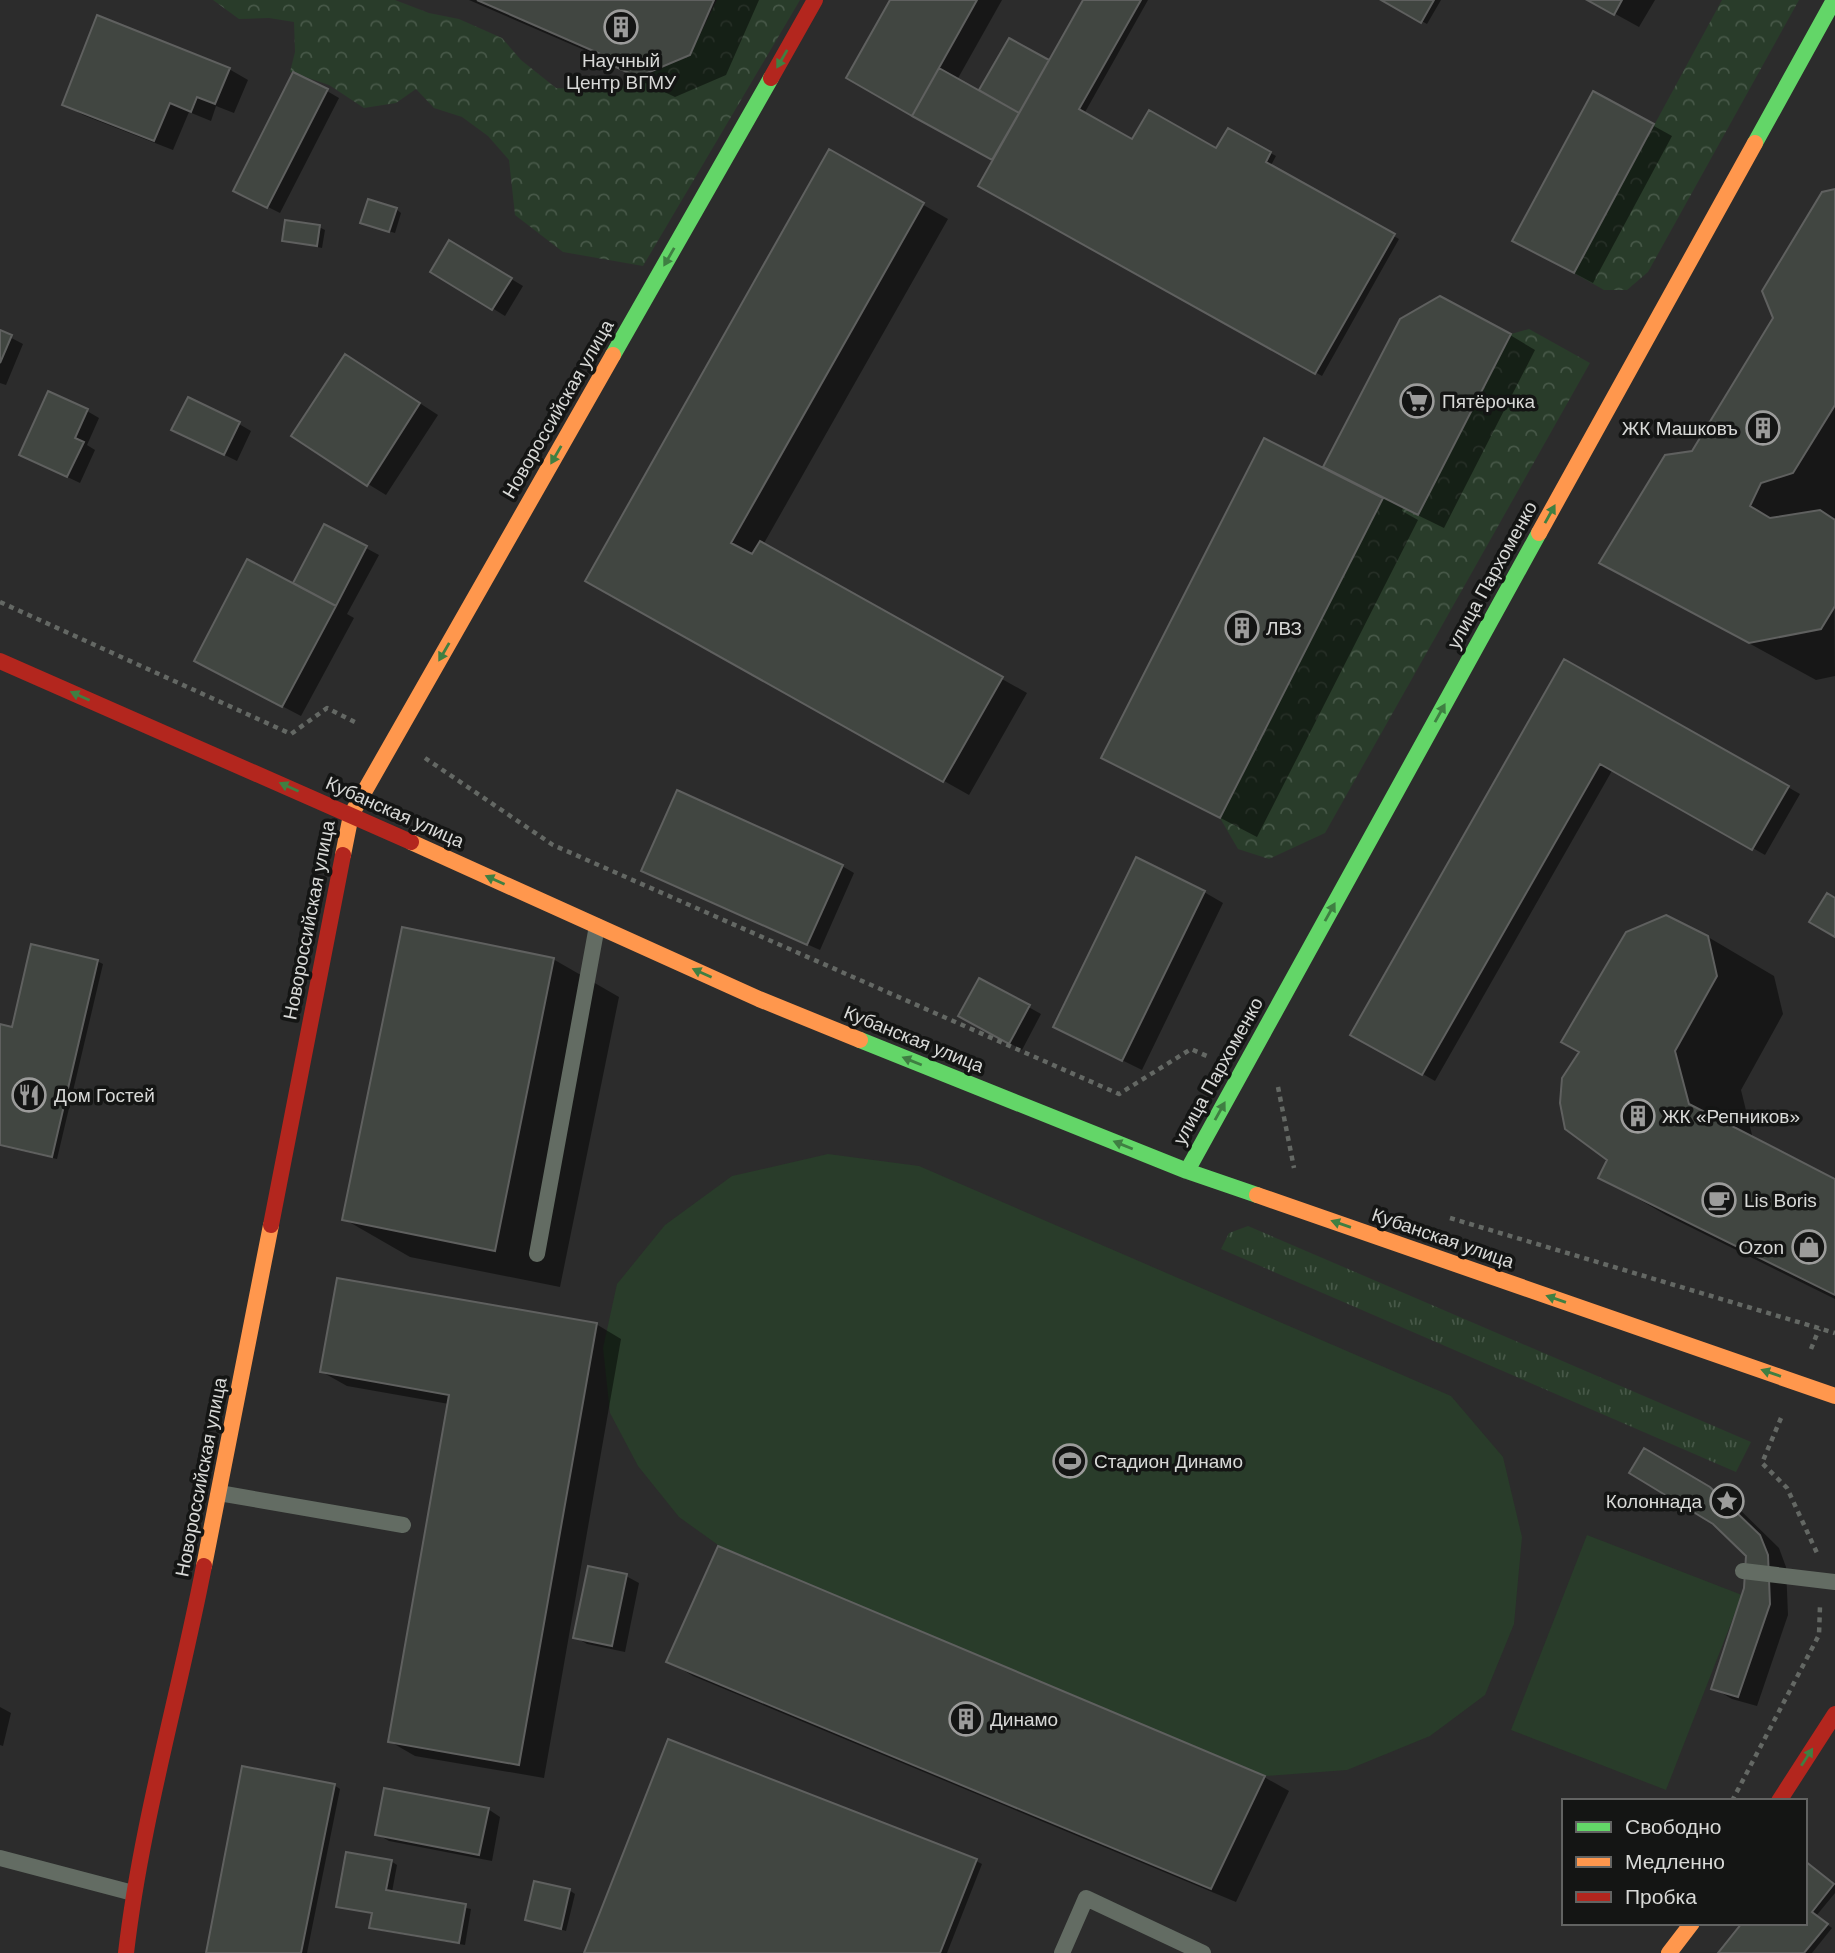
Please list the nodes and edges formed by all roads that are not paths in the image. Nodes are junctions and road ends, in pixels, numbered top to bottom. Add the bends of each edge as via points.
1 (815, 0) edge
2 (1834, 3) edge
3 (0, 661) edge
4 (351, 815) junction
5 (597, 926) junction
6 (1186, 1171) junction
7 (537, 1254) dead end
8 (1835, 1396) edge
9 (219, 1493) junction
10 (403, 1525) dead end
11 (1743, 1571) dead end
12 (1828, 1582) edge
13 (1835, 1714) edge
14 (1780, 1799) edge
15 (0, 1858) edge
16 (133, 1893) junction
17 (1690, 1925) edge
18 (126, 1953) edge
19 (1062, 1953) edge
20 (1203, 1953) edge
21 (1669, 1953) edge

1 -> 4 street, Новороссийская улица
6 -> 2 street, улица Пархоменко
4 -> 3 street, Кубанская улица
5 -> 4 street, Кубанская улица
4 - 9 street, Новороссийская улица
6 -> 5 street, Кубанская улица via 759,999
5 - 7 lane
8 -> 6 street, Кубанская улица
9 - 10 lane
9 - 16 street, Новороссийская улица
11 - 12 lane
14 -> 13 street
15 - 16 lane
16 - 18 street, Новороссийская улица
17 - 21 street
19 - 20 lane via 1086,1898

